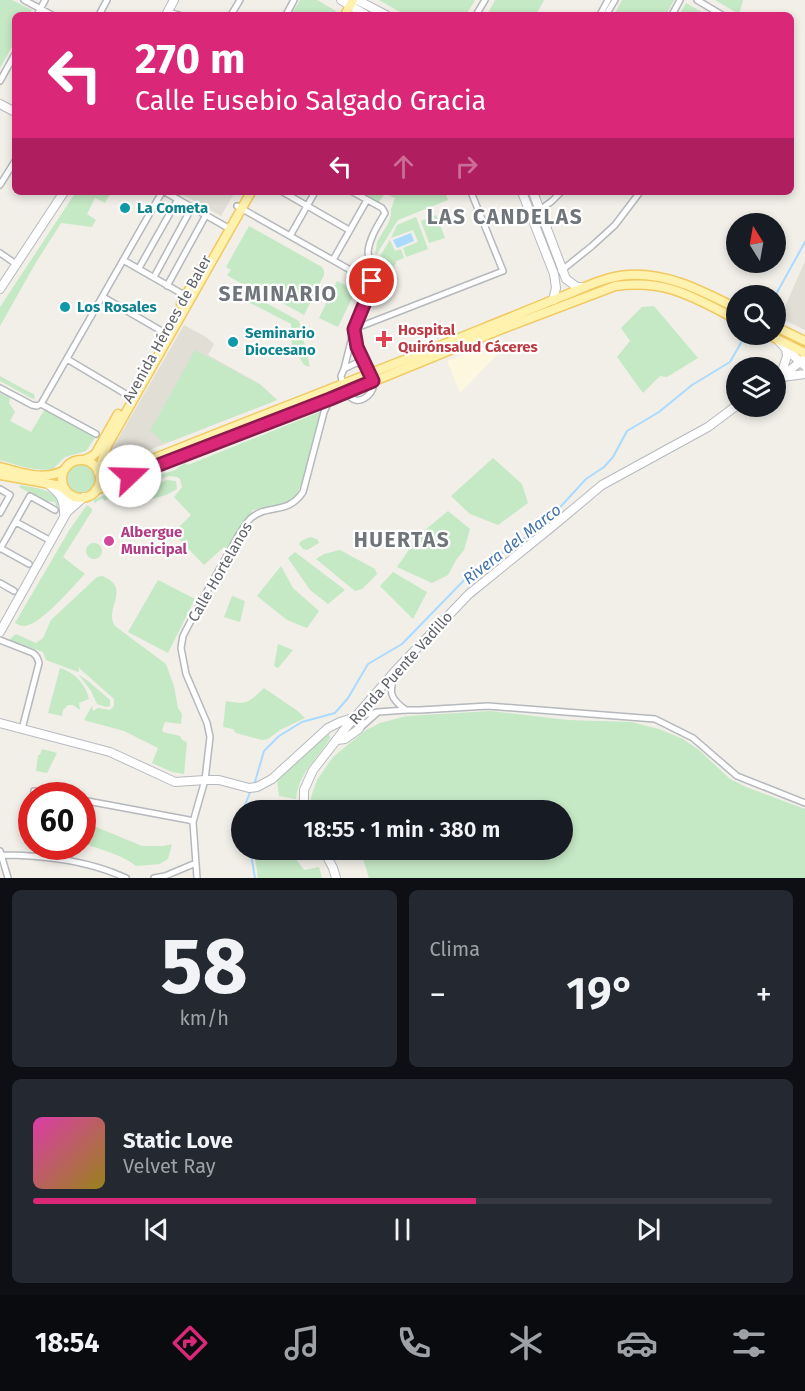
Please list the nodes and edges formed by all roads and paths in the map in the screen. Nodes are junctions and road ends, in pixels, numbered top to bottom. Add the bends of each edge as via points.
1 (24, 0) edge
2 (45, 0) edge
3 (341, 0) edge
4 (697, 0) edge
5 (353, 5) edge
6 (40, 9) junction
7 (38, 12) edge
8 (46, 12) edge
9 (376, 12) edge
10 (717, 12) edge
11 (12, 59) edge
12 (0, 81) edge
13 (12, 166) edge
14 (0, 185) edge
15 (62, 195) edge
16 (162, 195) edge
17 (170, 195) edge
18 (243, 195) edge
19 (248, 195) edge
20 (288, 195) edge
21 (313, 195) edge
22 (358, 195) edge
23 (472, 195) edge
24 (523, 195) edge
25 (534, 195) edge
26 (558, 195) edge
27 (638, 195) edge
28 (178, 199) junction
29 (367, 200) junction
30 (307, 206) junction
31 (192, 207) junction
32 (239, 207) junction
33 (540, 210) junction
34 (206, 215) junction
35 (227, 227) junction
36 (349, 230) junction
37 (290, 236) junction
38 (0, 253) edge
39 (123, 260) junction
40 (333, 260) junction
41 (16, 264) junction
42 (138, 268) junction
43 (562, 271) junction
44 (554, 274) junction
45 (154, 278) junction
46 (372, 278) junction
47 (167, 286) junction
48 (584, 287) junction
49 (0, 289) edge
50 (186, 296) junction
51 (103, 297) junction
52 (553, 300) junction
53 (726, 303) edge
54 (726, 314) edge
55 (354, 329) junction
56 (786, 332) edge
57 (165, 333) junction
58 (805, 341) edge
59 (786, 344) edge
60 (782, 345) edge
61 (786, 349) junction
62 (805, 353) edge
63 (67, 359) junction
64 (786, 359) edge
65 (803, 362) edge
66 (344, 369) junction
67 (369, 373) junction
68 (786, 374) edge
69 (805, 374) edge
70 (786, 378) edge
71 (0, 388) edge
72 (344, 388) junction
73 (129, 396) junction
74 (330, 399) junction
75 (41, 404) junction
76 (726, 414) edge
77 (96, 434) dead end
78 (105, 453) junction
79 (84, 460) junction
80 (0, 467) edge
81 (125, 469) junction
82 (63, 471) junction
83 (98, 472) junction
84 (0, 475) edge
85 (46, 480) junction
86 (0, 489) edge
87 (96, 490) junction
88 (66, 491) junction
89 (84, 497) junction
90 (55, 510) dead end
91 (0, 513) edge
92 (66, 515) junction
93 (16, 522) junction
94 (51, 541) junction
95 (0, 549) edge
96 (29, 564) dead end
97 (0, 583) edge
98 (14, 591) dead end
99 (2, 622) edge
100 (0, 632) edge
101 (0, 640) edge
102 (396, 670) junction
103 (406, 710) junction
104 (378, 712) junction
105 (356, 716) junction
106 (0, 723) edge
107 (22, 729) junction
108 (359, 729) junction
109 (334, 732) junction
110 (205, 780) junction
111 (304, 800) edge
112 (96, 803) edge
113 (805, 803) edge
114 (193, 822) junction
115 (0, 853) edge
116 (329, 860) edge
117 (196, 863) junction
118 (8, 878) edge
119 (126, 878) edge
120 (154, 878) edge
121 (197, 878) edge
122 (336, 878) edge

1 - 6 street
2 - 6 street
3 - 5 main road
4 - 10 street
5 - 9 main road
6 - 7 street
6 - 8 street
11 - 12 street
13 - 14 street
15 - 41 main road
16 - 39 street
17 - 28 street
18 - 32 main road, Avenida Héroes de Baler
19 - 32 main road, Avenida Héroes de Baler
20 - 30 street
21 - 30 street
22 - 29 street
23 - 55 street via 503,271
24 - 44 main road
25 - 33 main road
26 - 33 street
27 - 43 street via 615,225
28 - 31 street
28 - 42 street
29 - 36 street
29 - 46 street via 385,213 368,250
30 - 36 street
30 - 37 street
31 - 34 street
31 - 45 street
32 - 35 main road, Avenida Héroes de Baler
32 - 37 street
33 - 43 main road
34 - 35 street
34 - 47 street
35 - 50 main road, Avenida Héroes de Baler
35 - 78 main road, Avenida Héroes de Baler
36 - 40 street
37 - 40 street
38 - 41 street
39 - 42 street
39 - 51 street
40 - 46 street
41 - 49 main road
42 - 45 street
43 - 44 street
43 - 48 main road via 571,284
44 - 52 main road
45 - 47 street
46 - 55 street
47 - 50 street
48 - 52 main road
48 - 53 main road via 627,275 660,277 692,286
50 - 57 main road, Avenida Héroes de Baler
51 - 57 street
51 - 63 street
52 - 67 main road
54 - 67 main road via 668,287 615,286
55 - 66 street
55 - 67 street
56 - 58 main road
57 - 73 main road, Avenida Héroes de Baler
59 - 62 main road
60 - 61 main road
61 - 64 main road
61 - 65 main road
63 - 73 street
63 - 75 street
65 - 68 main road
66 - 67 street via 356,363
66 - 72 street via 340,376
67 - 72 main road
67 - 72 street via 374,384 366,398 353,399
69 - 70 main road
71 - 75 street via 32,405
72 - 74 main road
72 - 81 main road
73 - 79 main road, Avenida Héroes de Baler via 96,453
74 - 87 main road
74 - 110 street, Calle Hortelanos via 303,492 296,502 249,519 183,636 186,674 210,737
75 - 77 street
76 - 102 main road, Ronda Puente Vadillo via 591,493 469,594
78 - 81 main road via 112,467
78 - 83 main road, Avenida Héroes de Baler
79 - 82 main road via 74,461
79 - 83 main road
80 - 85 main road
81 - 83 main road
82 - 85 main road
82 - 88 main road
83 - 87 main road
84 - 85 main road
85 - 88 main road
85 - 92 main road via 60,494
86 - 91 street via 10,495
87 - 89 main road
88 - 89 main road via 74,497
88 - 92 main road
89 - 92 main road
90 - 93 street via 30,496
92 - 94 main road
93 - 94 street
93 - 95 street
94 - 99 main road
95 - 96 street
97 - 98 street
99 - 100 main road
101 - 107 street via 33,653 39,660
102 - 103 street via 392,696
102 - 105 main road, Ronda Puente Vadillo
103 - 104 street
103 - 113 street via 488,706 655,719 693,738 737,776
104 - 105 street
104 - 108 street
105 - 108 main road via 361,722
105 - 109 main road, Ronda Puente Vadillo
105 - 109 main road
106 - 107 main road
107 - 110 main road via 110,752 175,782
108 - 109 main road via 345,739
109 - 110 main road via 324,731 272,778 253,787
109 - 111 main road, Ronda Puente Vadillo via 304,790
110 - 114 street, Calle Hortelanos
112 - 114 street
114 - 117 street
115 - 118 street
115 - 119 street via 80,862
116 - 122 main road
117 - 120 street
117 - 121 street

